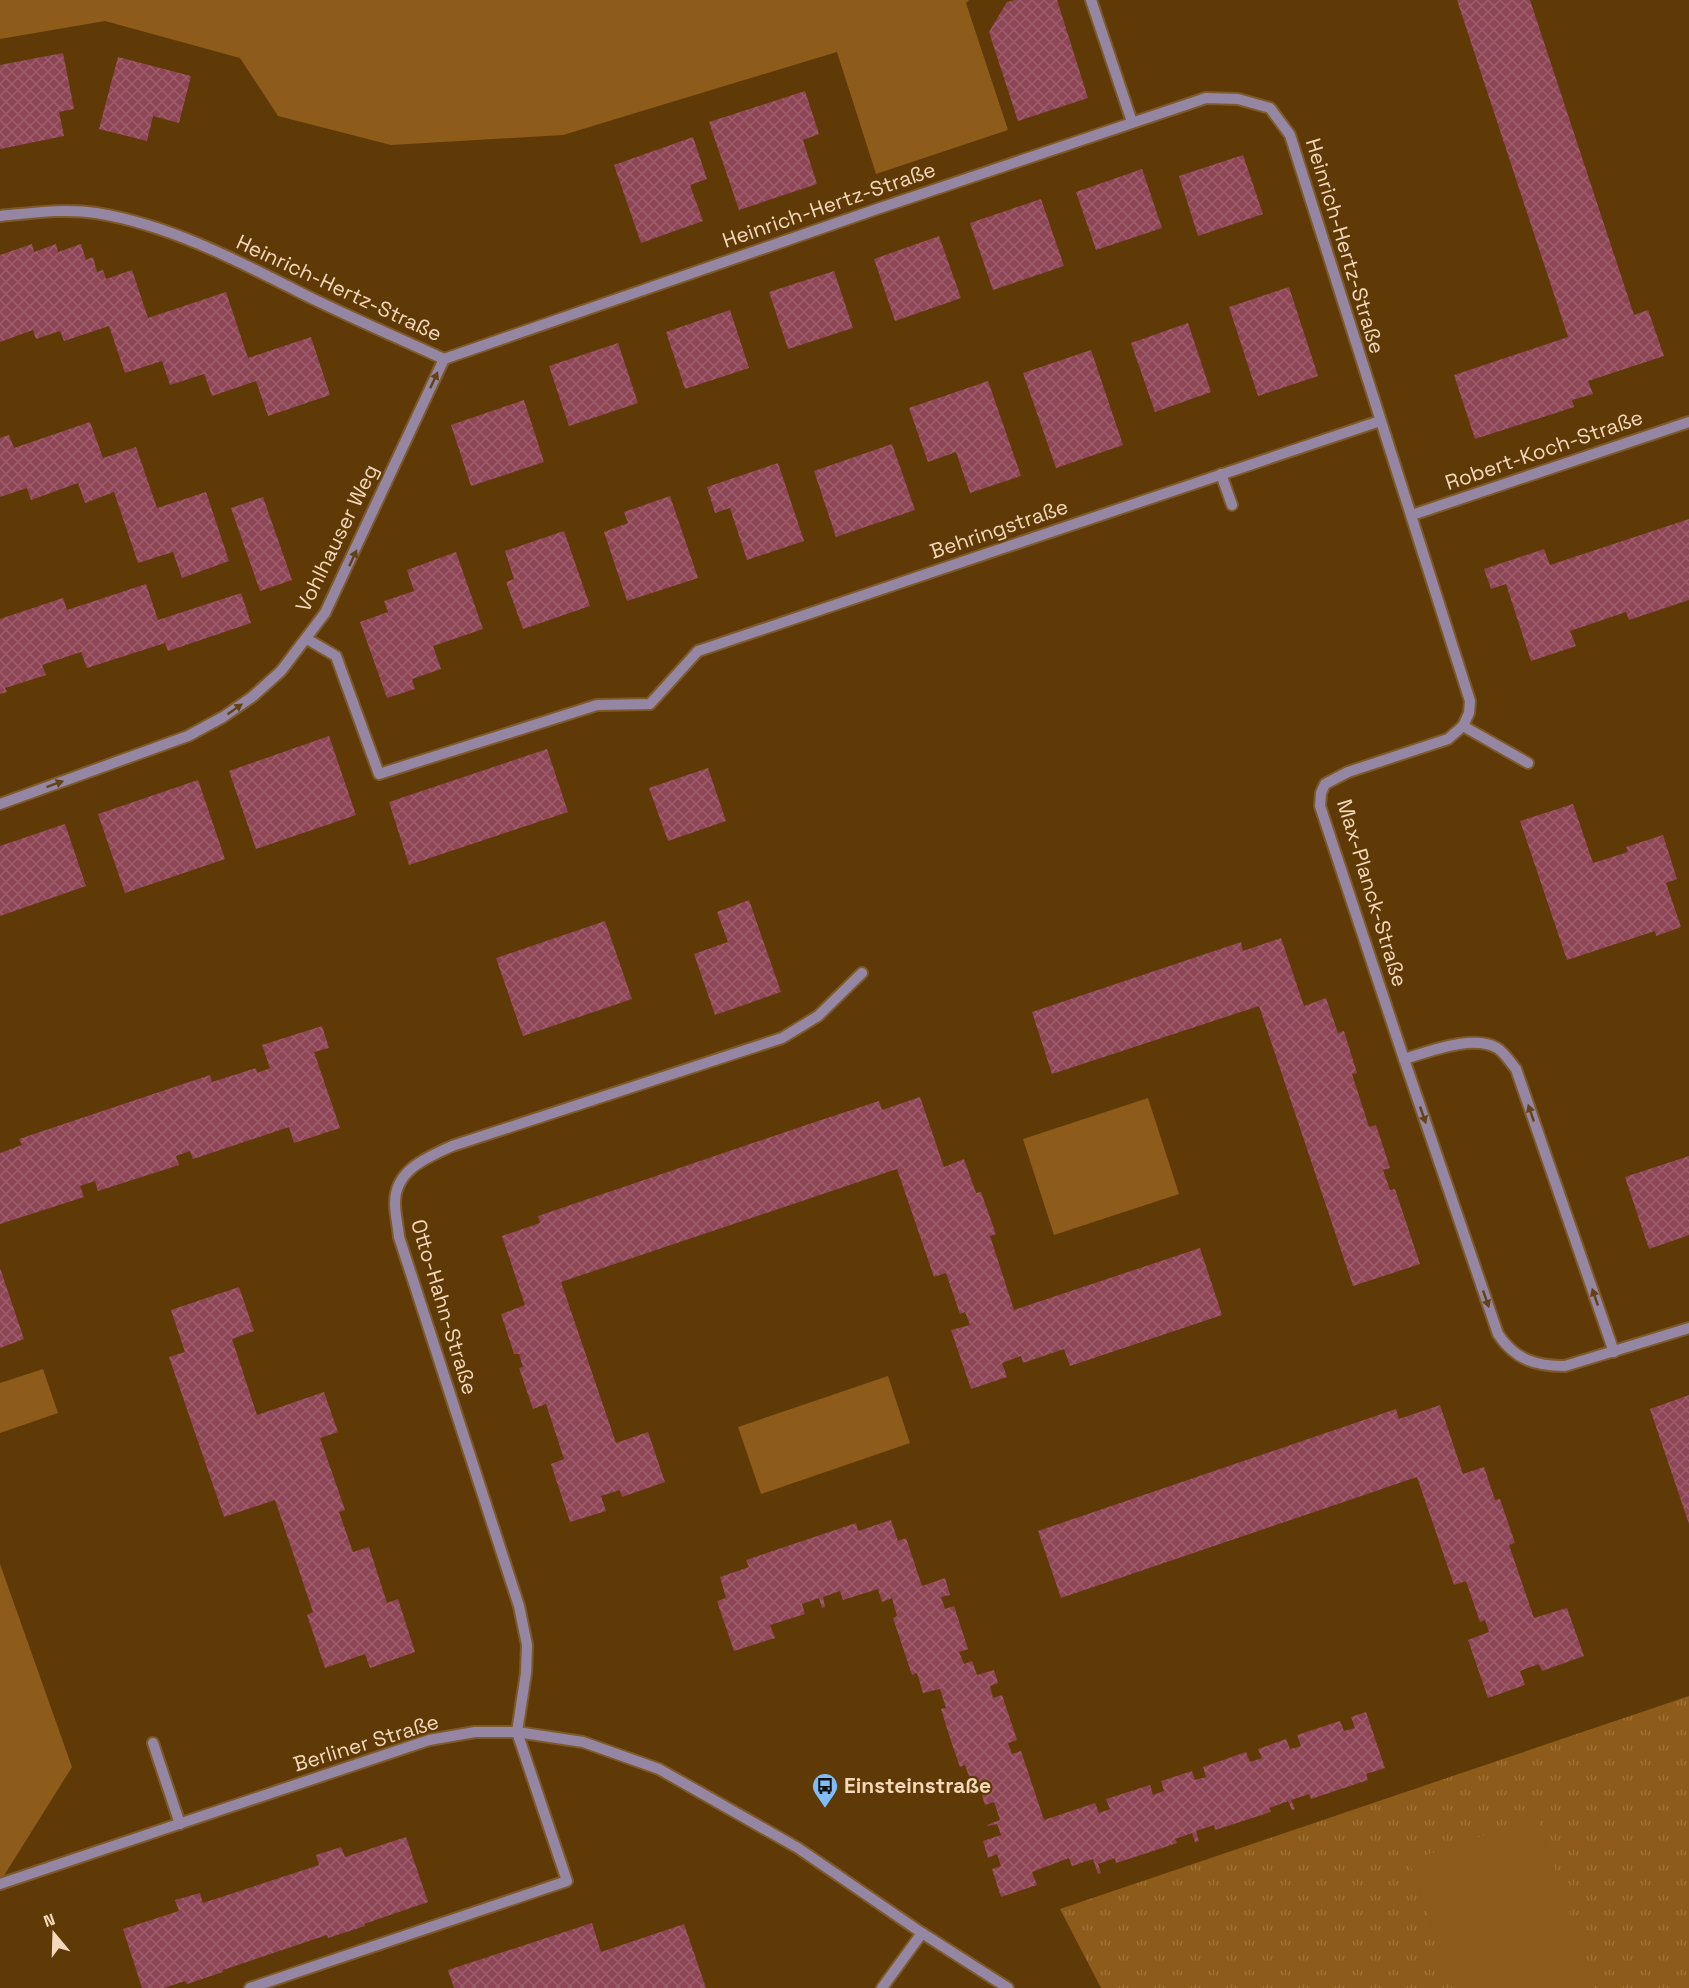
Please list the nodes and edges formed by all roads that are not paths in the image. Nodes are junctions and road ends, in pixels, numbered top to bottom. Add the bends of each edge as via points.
1 (1091, 0) edge
2 (1132, 123) junction
3 (0, 216) edge
4 (444, 359) junction
5 (1380, 421) junction
6 (1689, 423) edge
7 (1221, 474) junction
8 (1232, 505) dead end
9 (1412, 515) junction
10 (307, 639) junction
11 (1463, 726) junction
12 (1528, 763) dead end
13 (0, 804) edge
14 (862, 973) dead end
15 (1404, 1059) junction
16 (1689, 1328) edge
17 (1614, 1352) junction
18 (517, 1732) junction
19 (153, 1743) dead end
20 (180, 1824) junction
21 (0, 1884) edge
22 (922, 1933) junction
23 (250, 1988) edge
24 (882, 1988) edge
25 (1008, 1988) edge

1 - 2 street
2 - 4 street, Heinrich-Hertz-Straße
2 - 5 street, Heinrich-Hertz-Straße via 1206,98 1238,99 1270,108 1290,135
3 - 4 street, Heinrich-Hertz-Straße via 93,213 134,221 241,263
10 -> 4 street, Vohlhauser Weg via 347,571
5 - 7 street, Behringstraße
5 - 9 street, Heinrich-Hertz-Straße
6 - 9 street, Robert-Koch-Straße
7 - 8 street
7 - 10 street, Behringstraße via 698,651 650,704 597,705 379,774 336,656
9 - 11 street via 1470,701
13 -> 10 street, Vohlhauser Weg via 188,736 252,697
11 - 12 street
11 - 15 street, Max-Planck-Straße via 1448,739 1348,772 1325,784 1321,794 1320,806
14 - 18 street, Otto-Hahn-Straße via 818,1016 782,1038 452,1146 421,1160 401,1179 395,1202 399,1237 519,1606 527,1645
15 -> 17 street, Max-Planck-Straße via 1498,1334 1507,1347 1530,1362 1545,1366 1565,1366
17 -> 15 street via 1516,1069 1497,1048 1473,1042
16 - 17 street, Max-Planck-Straße
18 - 20 street, Berliner Straße via 475,1732 429,1740
18 - 22 street, Berliner Straße via 583,1742 659,1769 798,1848
18 - 23 street via 567,1881
19 - 20 street
20 - 21 street, Berliner Straße
22 - 24 street
22 - 25 street, Berliner Straße

